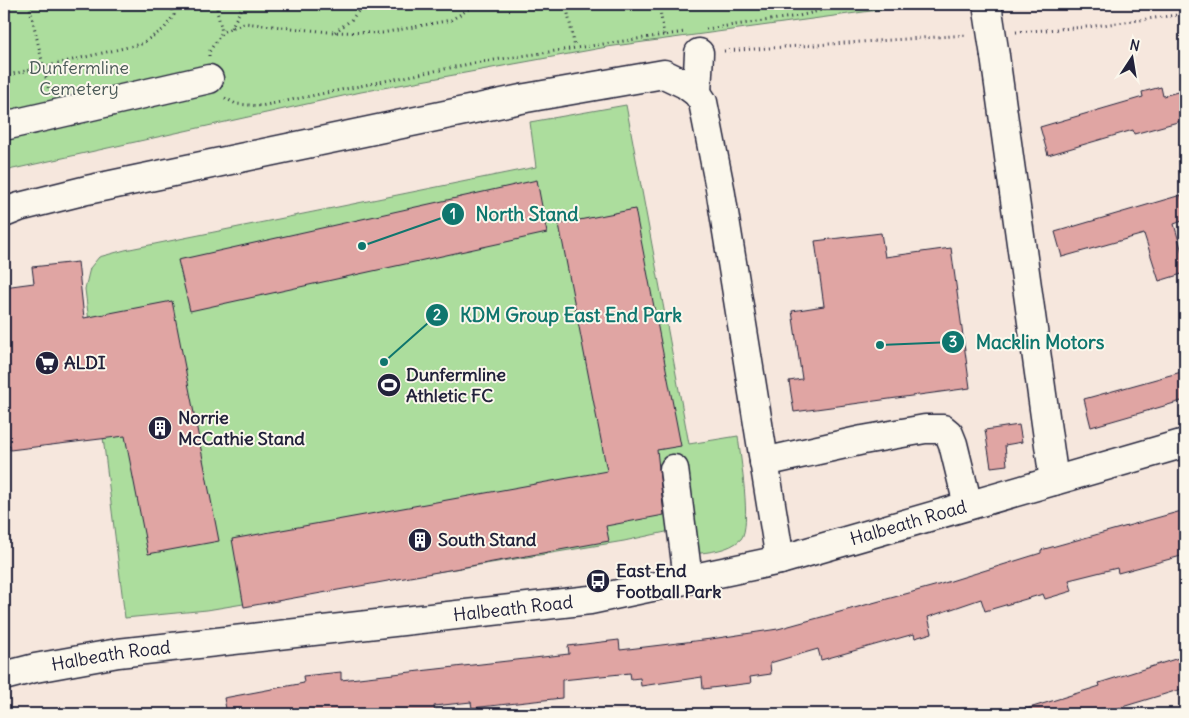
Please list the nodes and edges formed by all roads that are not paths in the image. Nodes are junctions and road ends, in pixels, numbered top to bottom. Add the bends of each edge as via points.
1 (988, 4) edge
2 (698, 38) road end
3 (210, 78) road end
4 (697, 93) junction
5 (4, 126) edge
6 (4, 213) edge
7 (1185, 443) edge
8 (764, 462) junction
9 (674, 469) dead end
10 (1054, 481) junction
11 (968, 506) junction
12 (780, 560) junction
13 (688, 579) junction
14 (4, 676) edge

1 - 10 main road, bridge
2 - 4 main road
3 - 5 main road
4 - 6 main road via 664,74 517,100 87,190
4 - 8 main road via 703,102 720,188
7 - 10 main road, Halbeath Road
8 - 11 main road via 864,440 943,429 949,434
8 - 12 main road
9 - 13 main road
10 - 11 main road, Halbeath Road
11 - 12 main road, Halbeath Road
12 - 13 main road, Halbeath Road
13 - 14 main road, Halbeath Road via 590,600 118,653

